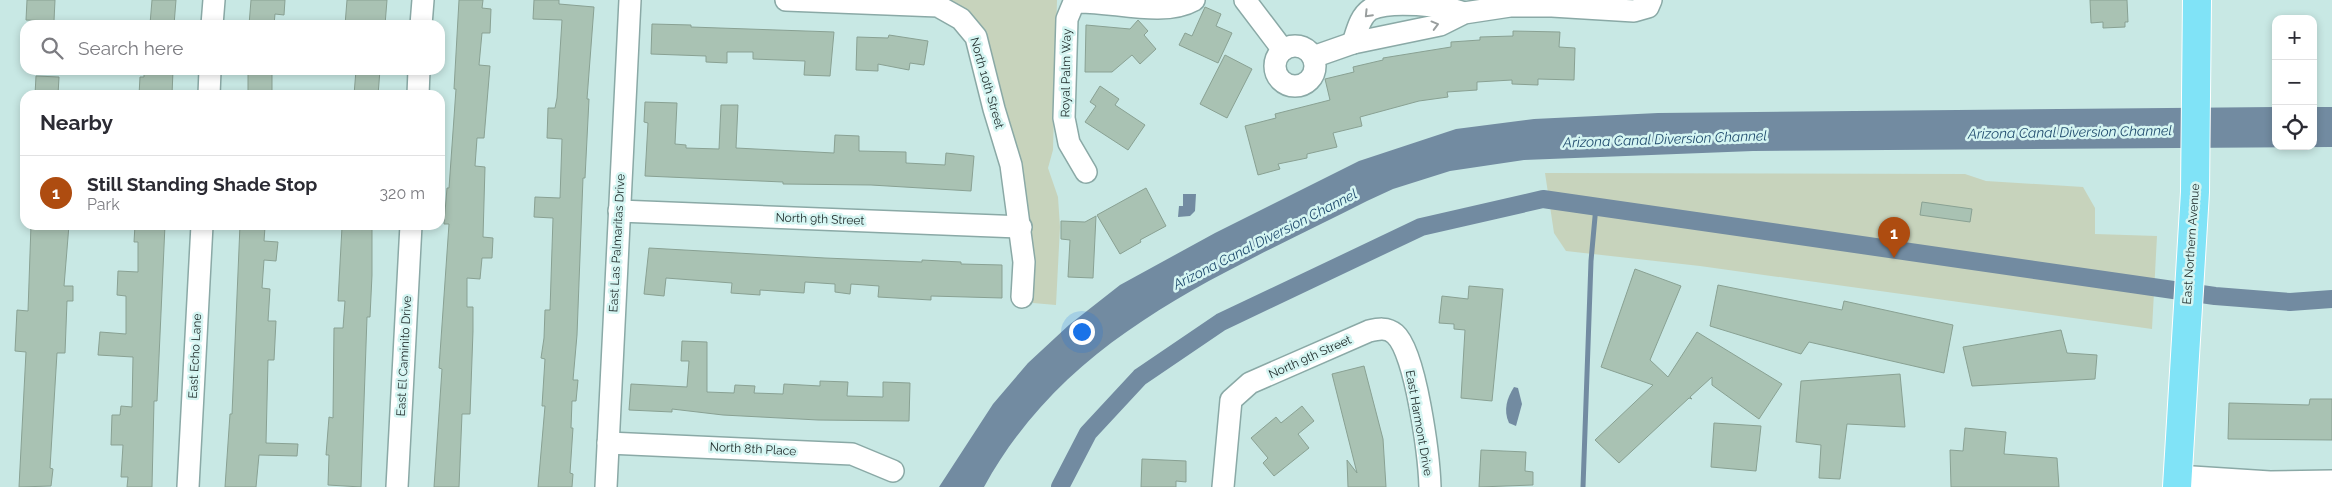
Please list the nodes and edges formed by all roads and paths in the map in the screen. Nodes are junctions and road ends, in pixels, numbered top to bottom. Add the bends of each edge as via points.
1 (214, 0) edge
2 (423, 0) edge
3 (630, 0) edge
4 (786, 0) edge
5 (1194, 0) edge
6 (1245, 0) edge
7 (2197, 0) edge
8 (1649, 4) edge
9 (1464, 13) junction
10 (212, 20) edge
11 (422, 20) edge
12 (1353, 43) junction
13 (1284, 50) junction
14 (1313, 57) junction
15 (210, 75) edge
16 (419, 75) edge
17 (209, 90) edge
18 (418, 90) edge
19 (1086, 172) dead end
20 (618, 211) junction
21 (1021, 227) junction
22 (202, 230) edge
23 (411, 230) edge
24 (1022, 297) dead end
25 (1394, 332) joint
26 (608, 443) junction
27 (893, 471) dead end
28 (2177, 481) edge
29 (2332, 481) edge
30 (188, 487) edge
31 (397, 487) edge
32 (606, 487) edge
33 (1223, 487) edge
34 (1430, 487) edge

1 - 10 street
2 - 11 street
3 - 20 street, East Las Palmaritas Drive
4 - 21 street, North 10th Street via 938,6 961,19 978,43 1011,165
5 - 19 street, Royal Palm Way via 1169,8 1074,2 1067,19 1064,118 1069,143
6 - 13 street
7 - 28 main road, East Northern Avenue via 2197,148
8 - 9 street via 1634,11 1510,6
12 -> 9 street via 1440,24
9 -> 12 street via 1442,5 1383,4 1363,17
12 - 14 street
13 - 14 street via 1300,46
13 - 14 street via 1275,66 1278,77 1287,85 1300,86 1310,80 1315,69
15 - 17 street
16 - 18 street
20 - 21 street, North 9th Street
20 - 26 street, East Las Palmaritas Drive
21 - 24 street, North 10th Street
22 - 30 street, East Echo Lane
23 - 31 street, East El Caminito Drive
25 - 33 street, North 9th Street via 1383,329 1369,331 1250,383 1231,400
25 - 34 street, East Harmont Drive via 1406,352 1416,390
26 - 27 street, North 8th Place via 852,454
26 - 32 street, East Las Palmaritas Drive
28 - 29 street

